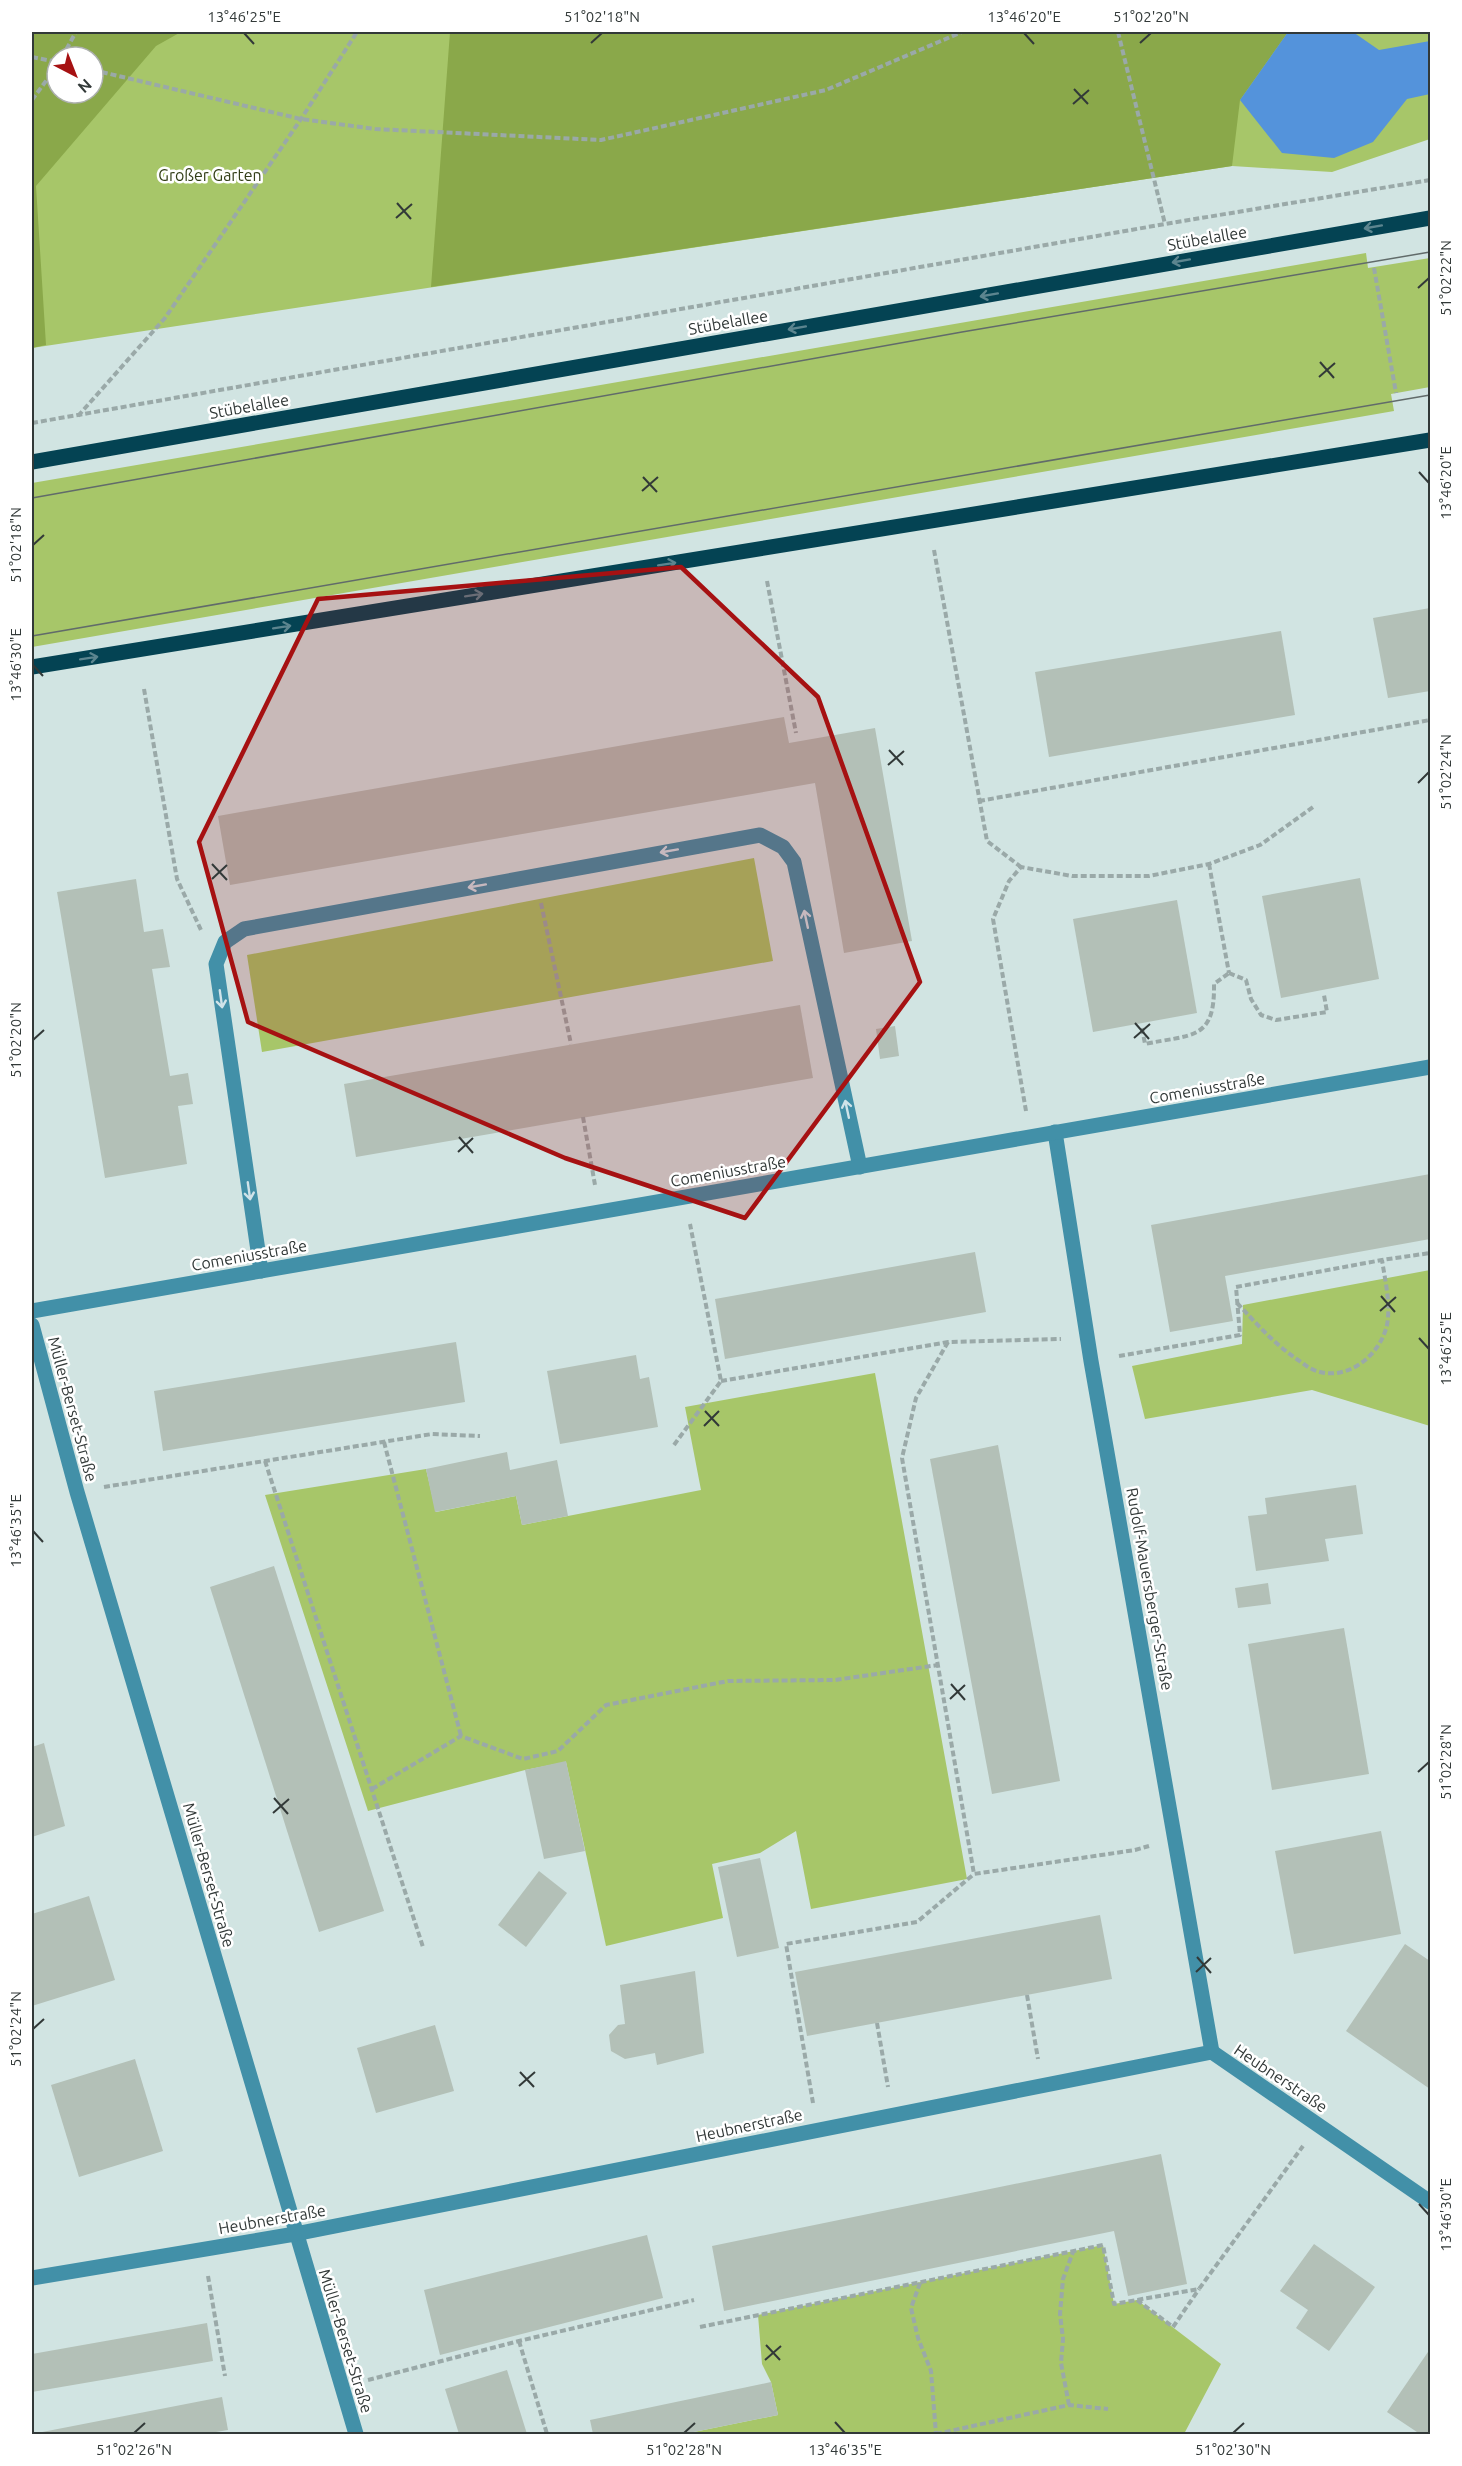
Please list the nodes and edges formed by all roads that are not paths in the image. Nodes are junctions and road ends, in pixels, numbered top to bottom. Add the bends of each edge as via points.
1 (1431, 218) edge
2 (1431, 440) edge
3 (32, 462) edge
4 (32, 667) edge
5 (1431, 1067) edge
6 (1055, 1132) junction
7 (860, 1167) junction
8 (261, 1271) junction
9 (32, 1311) edge
10 (32, 1325) edge
11 (1212, 2052) junction
12 (1431, 2202) edge
13 (295, 2234) junction
14 (32, 2278) edge
15 (356, 2434) edge

1 -> 3 main road, Stübelallee
4 -> 2 main road
5 - 6 street, Comeniusstraße
6 - 7 street, Comeniusstraße
6 - 11 street, Rudolf-Mauersberger-Straße via 1091,1361
7 - 8 street, Comeniusstraße
7 -> 8 street via 794,862 783,847 760,835 244,928 225,942 216,963
8 - 9 street, Comeniusstraße
10 - 13 street, Müller-Berset-Straße via 77,1492
11 - 12 street, Heubnerstraße
11 - 13 street, Heubnerstraße
13 - 14 street, Heubnerstraße
13 - 15 street, Müller-Berset-Straße

